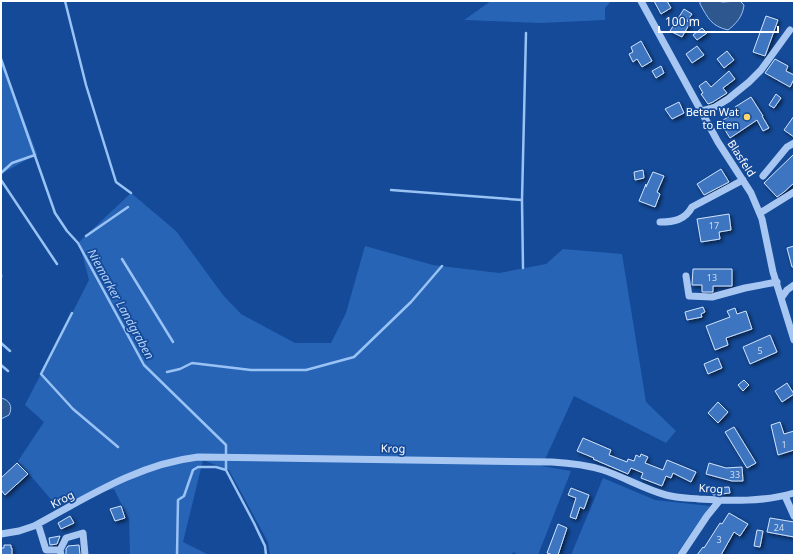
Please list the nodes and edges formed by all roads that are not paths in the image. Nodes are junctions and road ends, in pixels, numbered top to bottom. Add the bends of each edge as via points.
1 (641, 1) edge
2 (790, 30) dead end
3 (701, 111) junction
4 (794, 143) edge
5 (763, 176) dead end
6 (743, 180) junction
7 (794, 192) edge
8 (760, 213) junction
9 (660, 222) dead end
10 (686, 276) dead end
11 (777, 282) junction
12 (794, 285) edge
13 (782, 297) junction
14 (794, 340) edge
15 (794, 493) edge
16 (785, 496) junction
17 (720, 500) junction
18 (794, 516) edge
19 (38, 524) junction
20 (1, 534) edge
21 (61, 553) edge
22 (85, 555) edge
23 (681, 555) edge

1 - 3 street, Blasfeld
2 - 3 street via 749,82 715,107
3 - 6 street, Blasfeld
4 - 5 street via 787,147
6 - 8 street, Blasfeld
6 - 9 street via 692,207 689,214 680,219 674,222
7 - 8 street
8 - 11 street, Blasfeld
10 - 11 street via 689,296 712,297
11 - 13 street, Blasfeld
12 - 13 street
13 - 14 street, Blasfeld
15 - 16 street, Krog
16 - 17 street, Krog
16 - 18 street
17 - 19 street, Krog via 667,495 602,470 567,463 220,456 186,459 147,469 124,478
17 - 23 street
19 - 20 street, Krog
19 - 21 street via 46,550
21 - 22 street via 66,538 83,533

